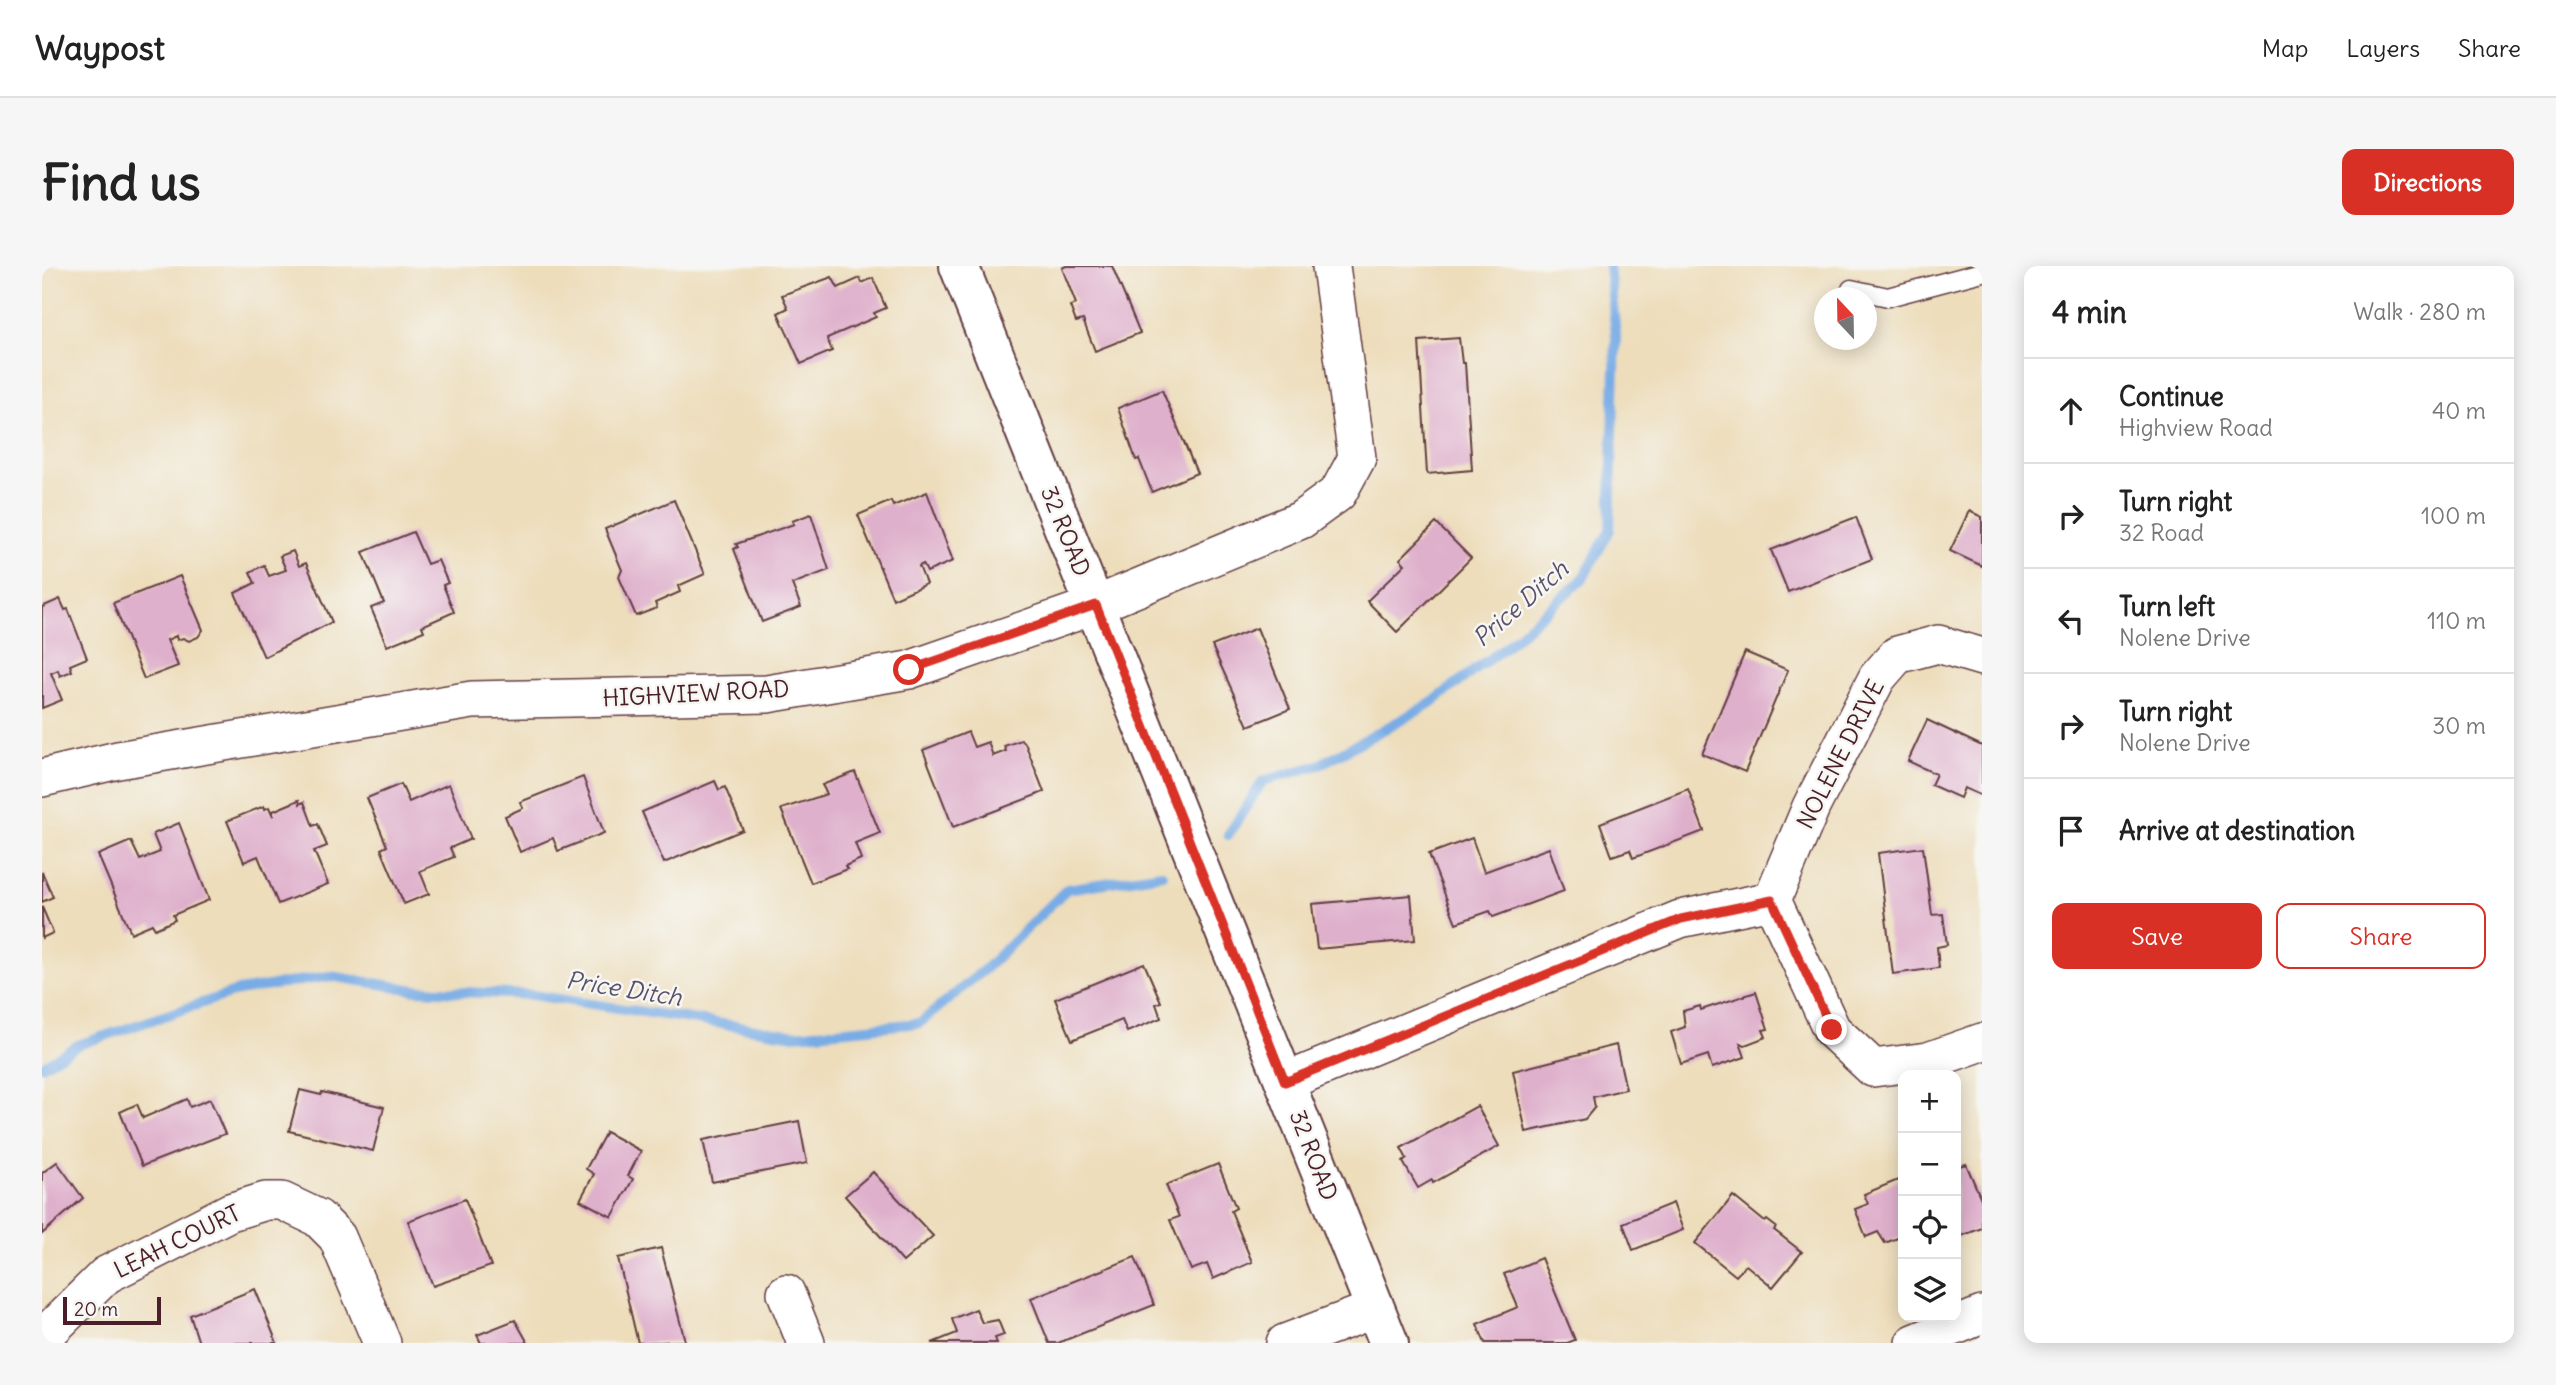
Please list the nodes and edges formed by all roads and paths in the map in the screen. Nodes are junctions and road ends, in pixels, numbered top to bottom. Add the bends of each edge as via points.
1 (959, 266) edge
2 (1331, 266) edge
3 (1982, 272) edge
4 (1877, 295) edge
5 (1096, 605) junction
6 (1982, 657) edge
7 (42, 778) edge
8 (1772, 900) junction
9 (1982, 1042) edge
10 (1285, 1082) junction
11 (786, 1293) dead end
12 (1982, 1315) edge
13 (1382, 1326) edge
14 (42, 1338) edge
15 (382, 1343) edge
16 (806, 1343) edge
17 (1284, 1343) edge
18 (1914, 1343) edge

1 - 5 street, 32 ROAD
2 - 5 street, HIGHVIEW ROAD via 1357,458 1338,493 1301,520
3 - 4 lane via 1888,297
5 - 7 street, HIGHVIEW ROAD via 909,670 767,694 472,700 118,760
5 - 10 street, 32 ROAD
6 - 8 street, NOLENE DRIVE via 1938,644 1897,655 1877,678 1811,807
8 - 9 street via 1832,1030 1873,1068 1928,1061
8 - 10 street via 1681,919
10 - 13 street, 32 ROAD
11 - 16 street
12 - 18 street
13 - 17 street
14 - 15 street, LEAH COURT via 106,1275 230,1212 282,1201 318,1217 337,1237

